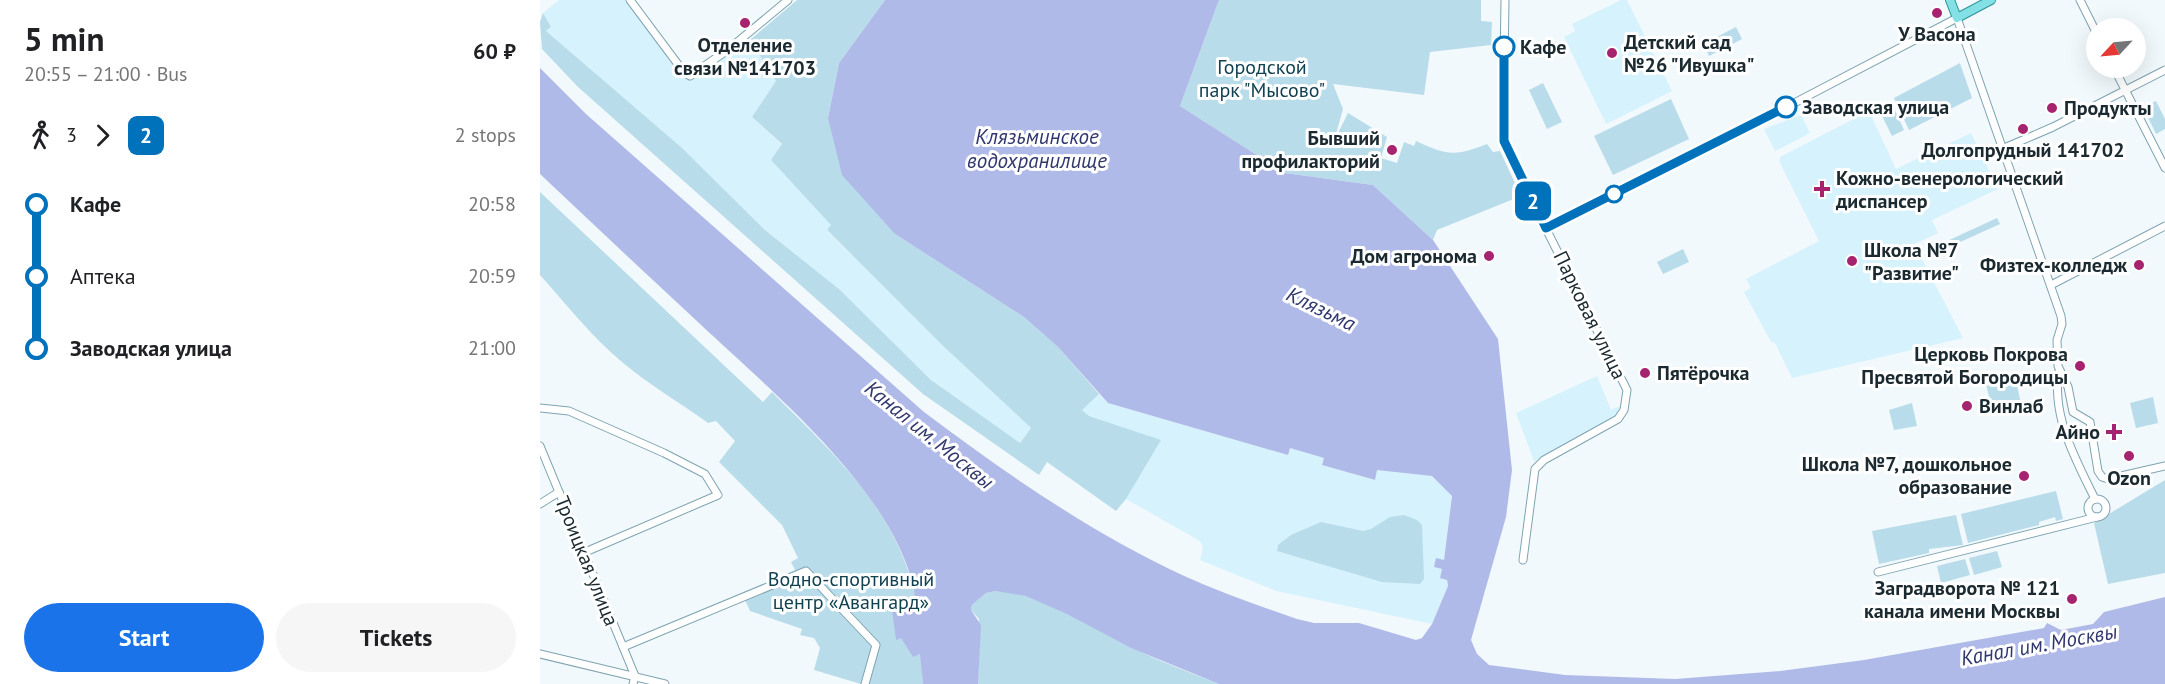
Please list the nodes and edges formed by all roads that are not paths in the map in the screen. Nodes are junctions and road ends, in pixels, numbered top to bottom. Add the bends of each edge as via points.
1 (630, 0) edge
2 (788, 0) edge
3 (1504, 0) edge
4 (1950, 0) edge
5 (1991, 0) edge
6 (2080, 0) edge
7 (1957, 18) junction
8 (2089, 18) edge
9 (2165, 70) edge
10 (2119, 78) edge
11 (2126, 90) junction
12 (2002, 148) junction
13 (2165, 168) edge
14 (2165, 226) edge
15 (1546, 228) junction
16 (2051, 285) junction
17 (2059, 371) junction
18 (540, 408) edge
19 (540, 446) edge
20 (2165, 466) edge
21 (559, 492) junction
22 (2095, 499) junction
23 (540, 504) edge
24 (2097, 517) junction
25 (583, 553) junction
26 (1523, 560) dead end
27 (1878, 572) dead end
28 (623, 647) junction
29 (540, 654) edge
30 (634, 680) edge
31 (665, 684) edge
32 (865, 684) edge

1 - 2 street via 690,76
3 - 15 street, Парковая улица via 1504,141
4 - 7 main road
5 - 7 main road
6 - 8 street
7 - 12 street
7 - 15 street
9 - 11 street
10 - 11 street
11 - 12 street
11 - 13 street
12 - 16 street
14 - 16 street
15 - 26 street, Парковая улица via 1627,390 1624,410 1618,419 1544,460 1535,469
16 - 17 street via 2061,316 2057,340
17 - 20 street via 2073,412 2090,422 2102,477 2108,479
17 - 22 street via 2062,425
18 - 25 street via 568,411 664,453 705,474 718,495
19 - 21 street, Троицкая улица
21 - 23 street
21 - 25 street, Троицкая улица
22 - 24 street via 2088,507 2091,515
22 - 24 street via 2103,501 2106,509
24 - 27 street
25 - 28 street, Троицкая улица
28 - 30 street, Троицкая улица
28 - 32 street via 806,571 876,645
29 - 30 street
30 - 31 street

